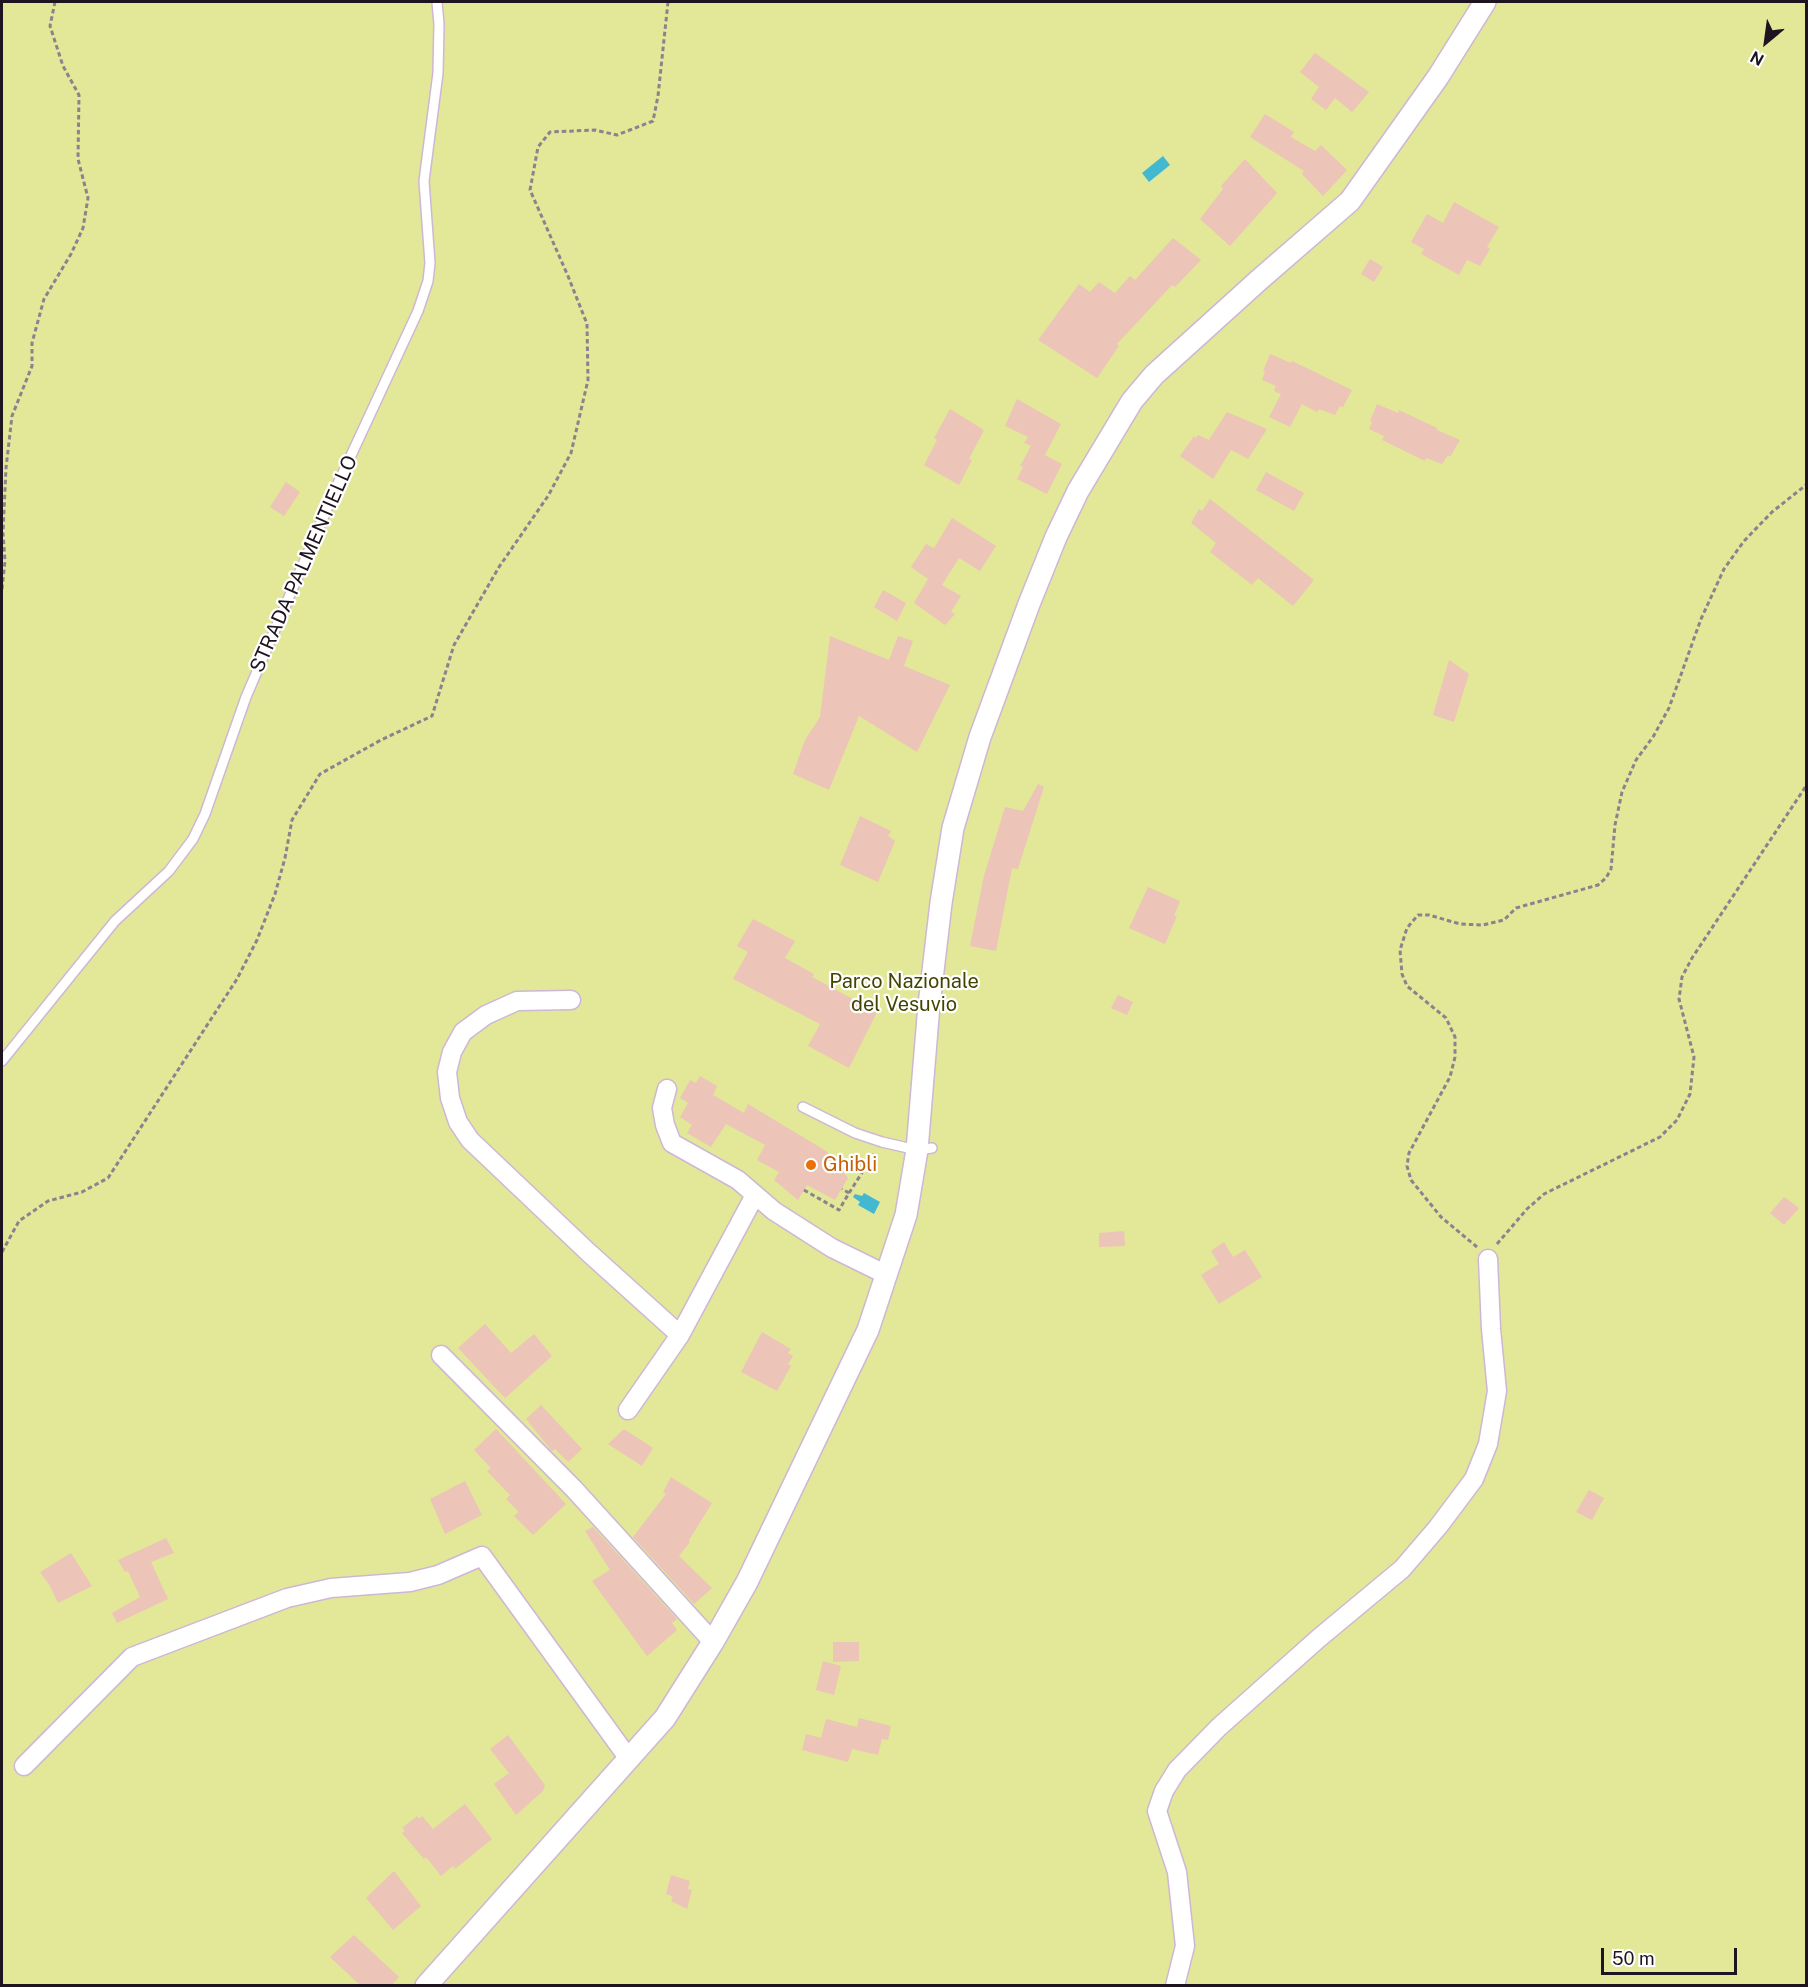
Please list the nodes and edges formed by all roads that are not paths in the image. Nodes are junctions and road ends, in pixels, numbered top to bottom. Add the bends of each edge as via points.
1 (437, 2) edge
2 (1485, 2) edge
3 (571, 1000) dead end
4 (2, 1061) edge
5 (666, 1089) dead end
6 (803, 1107) dead end
7 (925, 1149) junction
8 (755, 1195) junction
9 (1488, 1259) road end
10 (887, 1275) junction
11 (680, 1335) junction
12 (441, 1355) dead end
13 (628, 1410) dead end
14 (713, 1642) junction
15 (629, 1759) junction
16 (24, 1766) dead end
17 (426, 1986) edge
18 (1175, 1986) edge

1 - 4 lane, STRADA PALMENTIELLO via 438,74 424,181 430,263 418,312 335,490 246,697 193,839 168,871 115,921
2 - 7 street via 1438,77 1350,201 1154,375 1132,401 1078,491 1029,604 980,737 953,828 929,1005
3 - 11 street via 517,1001 486,1015 463,1032 447,1072 450,1098 458,1122 470,1140
5 - 8 street via 662,1108 672,1143 738,1179
6 - 7 lane via 855,1133
7 - 10 street
8 - 10 street via 832,1248
8 - 11 street
9 - 18 street via 1497,1391 1488,1444 1474,1479 1402,1569 1219,1727 1177,1770 1164,1791 1157,1811 1178,1872 1185,1947
10 - 14 street via 868,1330 832,1406 747,1582
11 - 13 street
12 - 14 street via 574,1490
14 - 15 street via 664,1718
15 - 16 street via 482,1556 410,1582 331,1588 287,1598 132,1657
15 - 17 street

